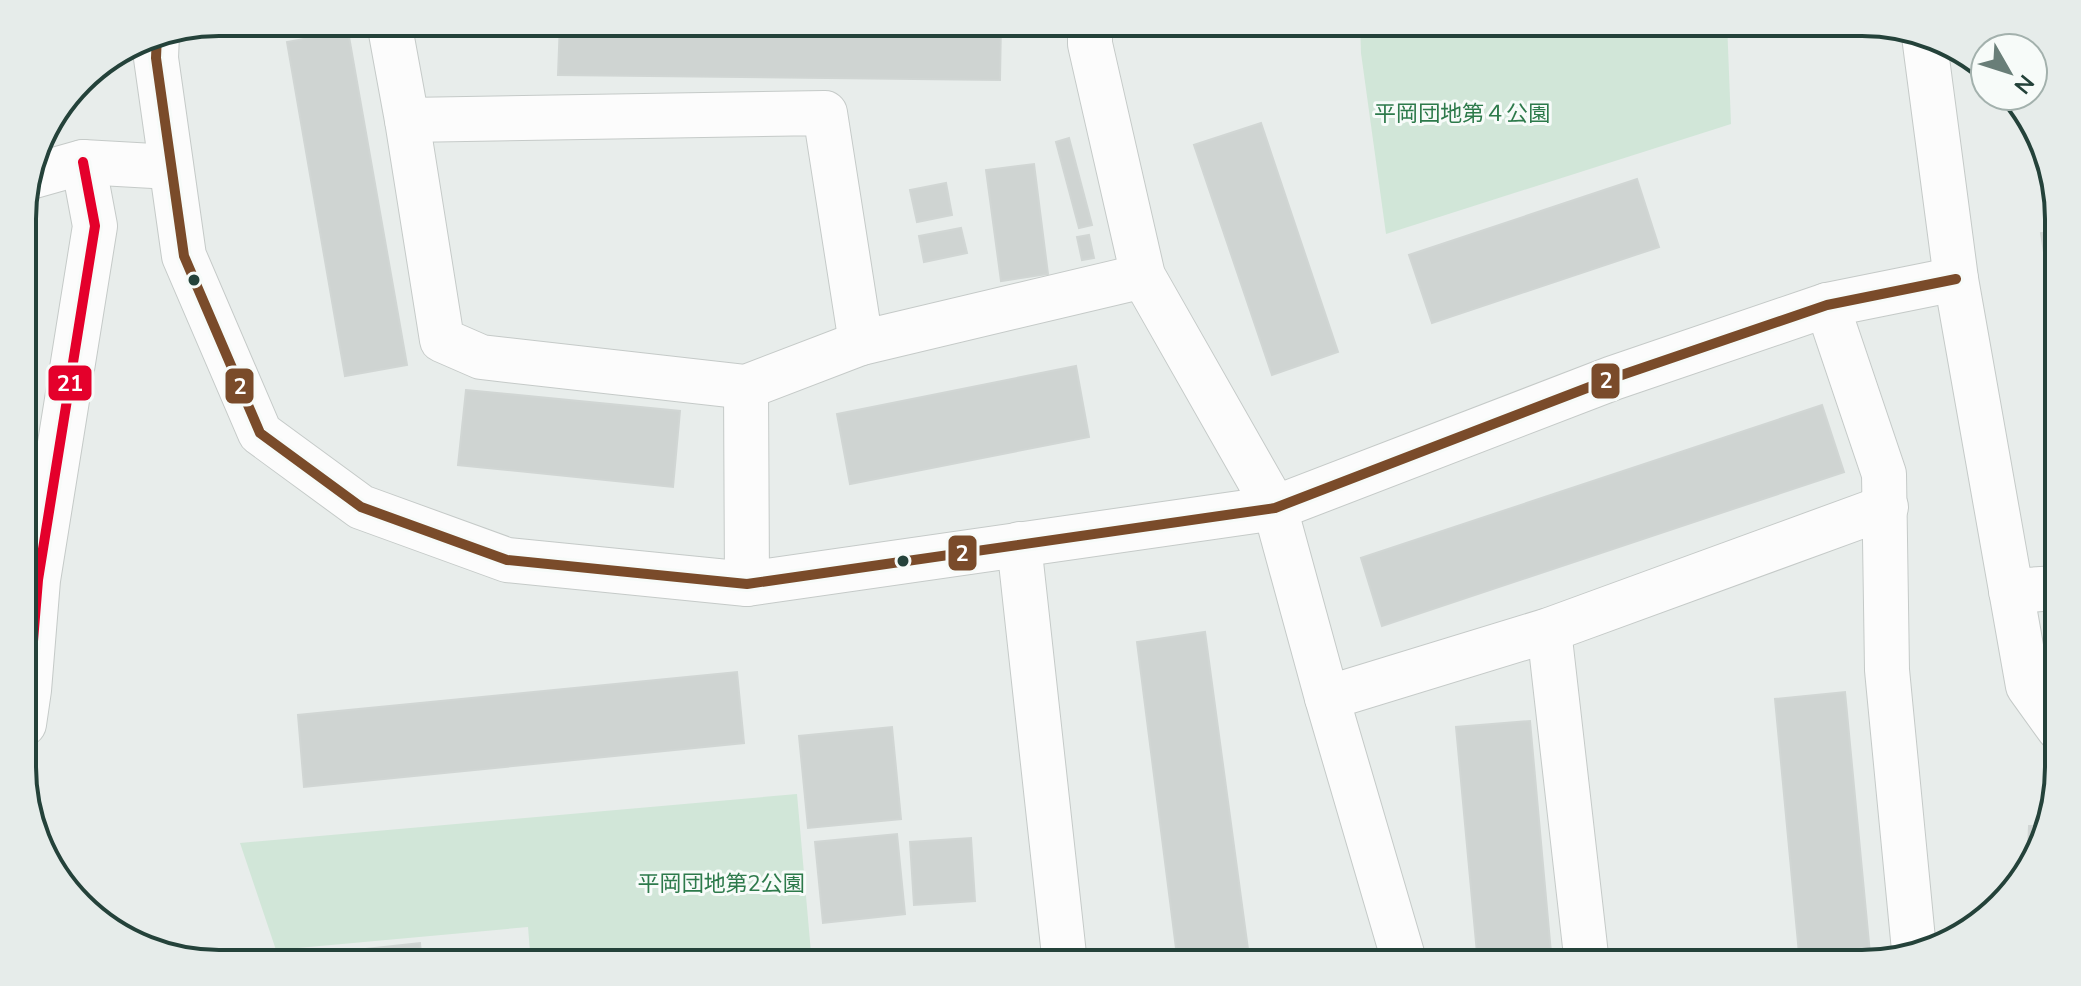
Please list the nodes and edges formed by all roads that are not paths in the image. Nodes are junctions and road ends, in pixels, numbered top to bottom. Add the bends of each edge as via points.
1 (392, 36) edge
2 (1090, 36) edge
3 (156, 47) edge
4 (1926, 48) edge
5 (407, 120) junction
6 (83, 162) junction
7 (171, 167) junction
8 (42, 174) edge
9 (1143, 276) junction
10 (1956, 279) junction
11 (1827, 305) junction
12 (861, 343) junction
13 (746, 387) junction
14 (1886, 507) junction
15 (1275, 508) junction
16 (1019, 544) junction
17 (747, 584) junction
18 (2045, 589) edge
19 (2011, 591) junction
20 (36, 604) edge
21 (1549, 630) junction
22 (1327, 698) junction
23 (2045, 707) edge
24 (1913, 942) edge
25 (1063, 950) edge
26 (1401, 950) edge
27 (1585, 950) edge

1 - 5 street
2 - 9 street
3 - 7 street
4 - 10 street
5 - 12 street via 825,113
5 - 13 street via 442,340 481,357
6 - 7 street
6 - 8 street
6 - 20 street via 95,226
7 - 17 street via 184,256 260,433 361,507 507,560
9 - 12 street
9 - 15 street
10 - 11 street
10 - 19 street
11 - 14 street via 1884,474
11 - 15 street via 1613,378
12 - 13 street
13 - 17 street
14 - 21 street
14 - 24 street via 1887,670
15 - 16 street
15 - 22 street
16 - 17 street
16 - 25 street
18 - 19 street
19 - 23 street via 2028,686
21 - 22 street
21 - 27 street
22 - 26 street

